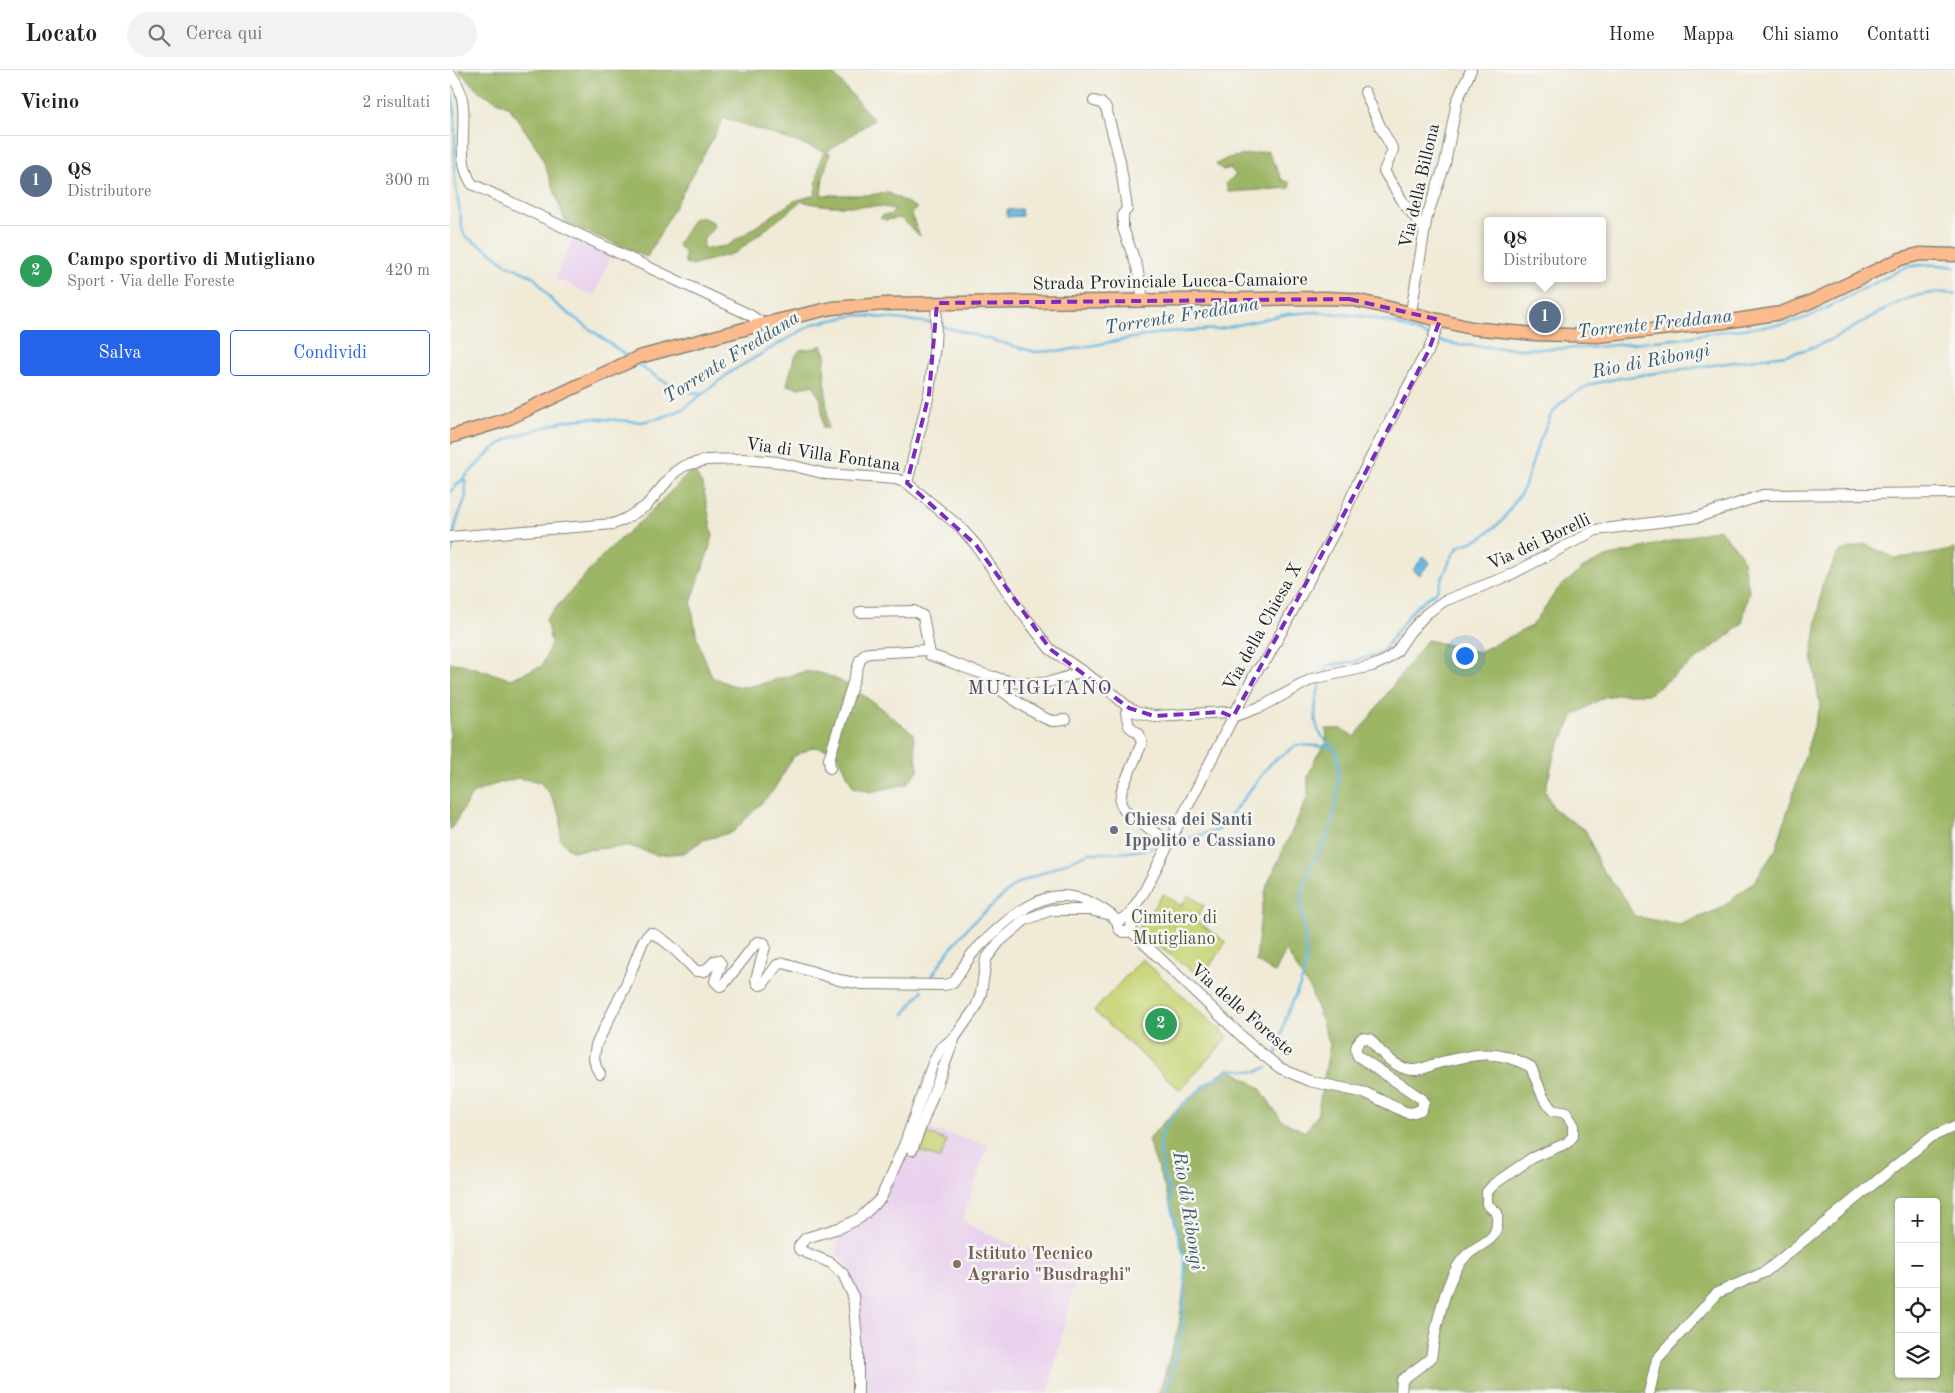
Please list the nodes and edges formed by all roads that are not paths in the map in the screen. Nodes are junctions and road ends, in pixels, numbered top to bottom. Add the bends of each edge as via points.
1 (1471, 70) edge
2 (450, 74) edge
3 (1365, 92) dead end
4 (1094, 101) dead end
5 (1424, 228) junction
6 (1955, 255) edge
7 (1143, 299) junction
8 (937, 303) junction
9 (1411, 312) junction
10 (763, 324) junction
11 (1438, 325) junction
12 (450, 437) edge
13 (907, 483) junction
14 (1955, 493) edge
15 (453, 536) edge
16 (860, 612) dead end
17 (929, 650) junction
18 (1082, 671) junction
19 (995, 677) junction
20 (1129, 708) junction
21 (1233, 717) junction
22 (1065, 720) dead end
23 (830, 768) dead end
24 (1170, 841) junction
25 (1119, 918) junction
26 (955, 1038) junction
27 (600, 1074) dead end
28 (1955, 1126) edge
29 (912, 1150) dead end
30 (858, 1393) edge
31 (1401, 1393) edge
32 (1649, 1393) edge

1 - 5 street, Via della Billona via 1456,101 1445,164
2 - 10 street via 457,82 462,97 465,171 472,184 750,314
3 - 5 street via 1393,150 1384,171
4 - 7 street via 1106,108 1120,161 1127,209 1123,214 1124,228
5 - 9 street, Via della Billona
6 - 11 main road, Strada Provinciale Lucca-Camaiore via 1910,256 1795,309 1724,322 1574,336
7 - 8 main road, Strada Provinciale Lucca-Camaiore
7 - 9 main road, Strada Provinciale Lucca-Camaiore via 1333,298
8 - 10 main road, Strada Provinciale Lucca-Camaiore via 832,308
8 - 13 street via 929,394
9 - 11 main road, Strada Provinciale Lucca-Camaiore
10 - 12 main road, Strada Provinciale Lucca-Camaiore via 640,357 505,420
11 - 21 street, Via della Chiesa X via 1428,352 1345,512
13 - 15 street, Via di Villa Fontana via 896,479 826,474 778,462 706,460 675,472 646,506 613,524
13 - 18 street, Via di Villa Fontana via 960,527 1042,640
14 - 21 street, Via dei Borelli via 1762,495 1698,517 1596,530 1508,576 1444,601 1426,614 1386,660 1317,678 1263,706
16 - 17 street via 914,610 923,616
17 - 19 street via 930,655
17 - 23 street via 865,654 860,660 829,759
18 - 19 street via 1040,683 1008,682
18 - 20 street, Via di Villa Fontana
19 - 22 street via 995,685 1002,691 1043,717 1052,721
20 - 21 street, Via di Villa Fontana via 1154,716 1229,712
20 - 24 street via 1126,713 1129,726 1139,734 1142,743 1122,789 1120,802 1124,810
21 - 24 street, Via della Chiesa X
24 - 25 street, Via della Chiesa X via 1144,892
25 - 26 street via 1090,910 1051,910 1024,920 999,942 986,959 976,1007
25 - 27 street via 1074,897 1052,897 1030,904 983,942 953,983 944,985 862,984 784,963 776,965 760,985 756,979 765,947 760,941 720,986 715,981 721,964 718,960 705,971 696,971 664,941 650,933 642,940 625,987 596,1045 594,1058
25 - 31 street, Via delle Foreste via 1118,927 1122,932 1130,930 1252,1046 1294,1075 1366,1093 1411,1113 1421,1110 1424,1102 1358,1056 1356,1047 1362,1038 1370,1039 1380,1052 1403,1068 1414,1070 1472,1055 1505,1055 1531,1067 1552,1110 1566,1113 1573,1124 1573,1136 1567,1143 1532,1158 1486,1192 1487,1204 1497,1213 1498,1226 1491,1239 1464,1258 1455,1271 1434,1335 1431,1358 1402,1380
26 - 29 street
26 - 30 street via 940,1049 932,1063 905,1142 881,1198 860,1218 806,1238 799,1249 832,1263 843,1274 853,1296
28 - 32 street via 1931,1137 1765,1272 1717,1293 1657,1359

